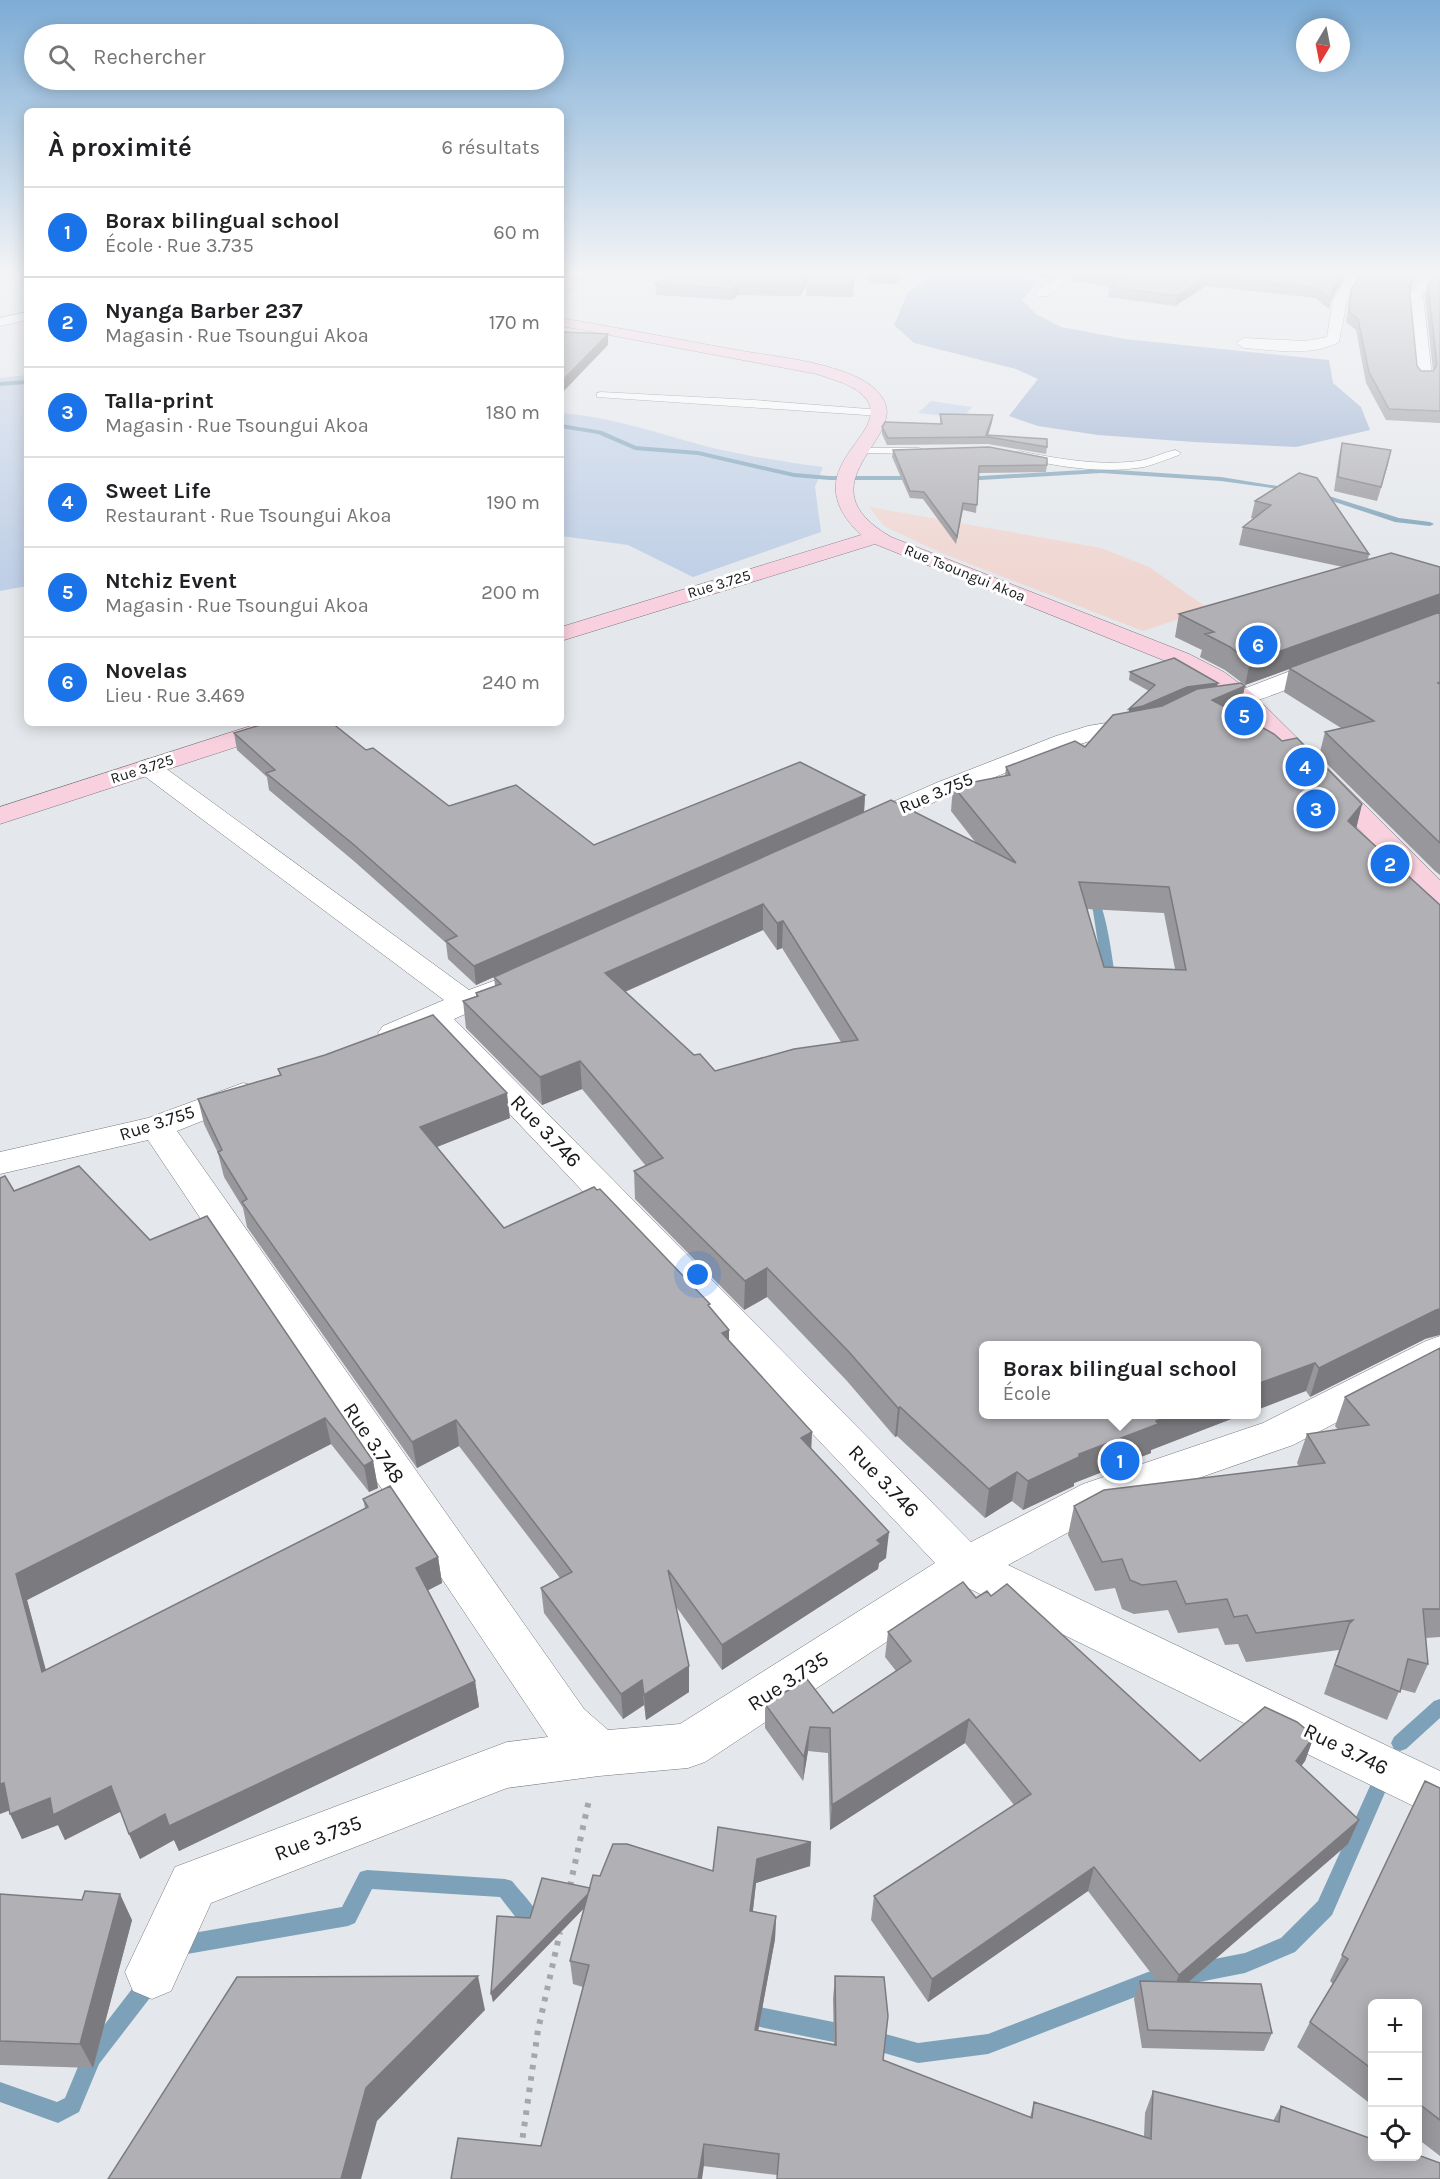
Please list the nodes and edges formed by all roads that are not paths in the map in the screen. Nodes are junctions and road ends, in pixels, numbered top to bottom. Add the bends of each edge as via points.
1 (840, 377) edge
2 (601, 395) dead end
3 (881, 413) junction
4 (860, 450) junction
5 (933, 451) edge
6 (1011, 453) edge
7 (1175, 453) dead end
8 (877, 537) junction
9 (564, 633) edge
10 (1351, 655) edge
11 (1243, 696) junction
12 (276, 726) edge
13 (148, 767) junction
14 (0, 816) edge
15 (839, 836) edge
16 (1440, 896) edge
17 (531, 974) edge
18 (451, 1010) junction
19 (369, 1043) edge
20 (268, 1083) edge
21 (157, 1127) junction
22 (0, 1163) edge
23 (1440, 1351) edge
24 (966, 1566) junction
25 (599, 1753) junction
26 (1440, 1796) edge
27 (152, 1972) dead end

1 - 3 main road via 873,395
2 - 3 lane
3 - 4 main road, Rue Tsoungui Akoa
4 - 5 lane
4 - 8 main road, Rue Tsoungui Akoa via 845,475 846,503 853,517
6 - 7 lane via 1055,461 1125,465
8 - 9 main road, Rue 3.725
8 - 11 main road, Rue Tsoungui Akoa via 1182,659
10 - 11 street, Rue 3.755
11 - 15 street, Rue 3.755 via 1177,709 1148,723 1088,733 945,788
11 - 16 main road, Rue Tsoungui Akoa
12 - 13 main road, Rue 3.725
13 - 14 main road, Rue 3.725
13 - 18 street, Rue 3.746
17 - 18 street
18 - 19 street
18 - 24 street, Rue 3.746
20 - 21 street, Rue 3.755
21 - 22 street, Rue 3.755
21 - 25 street, Rue 3.748 via 567,1724
23 - 24 street, Rue 3.735 via 1278,1434 1098,1496
24 - 25 street, Rue 3.735 via 688,1746
24 - 26 street, Rue 3.746
25 - 27 street, Rue 3.735 via 507,1765 193,1886

